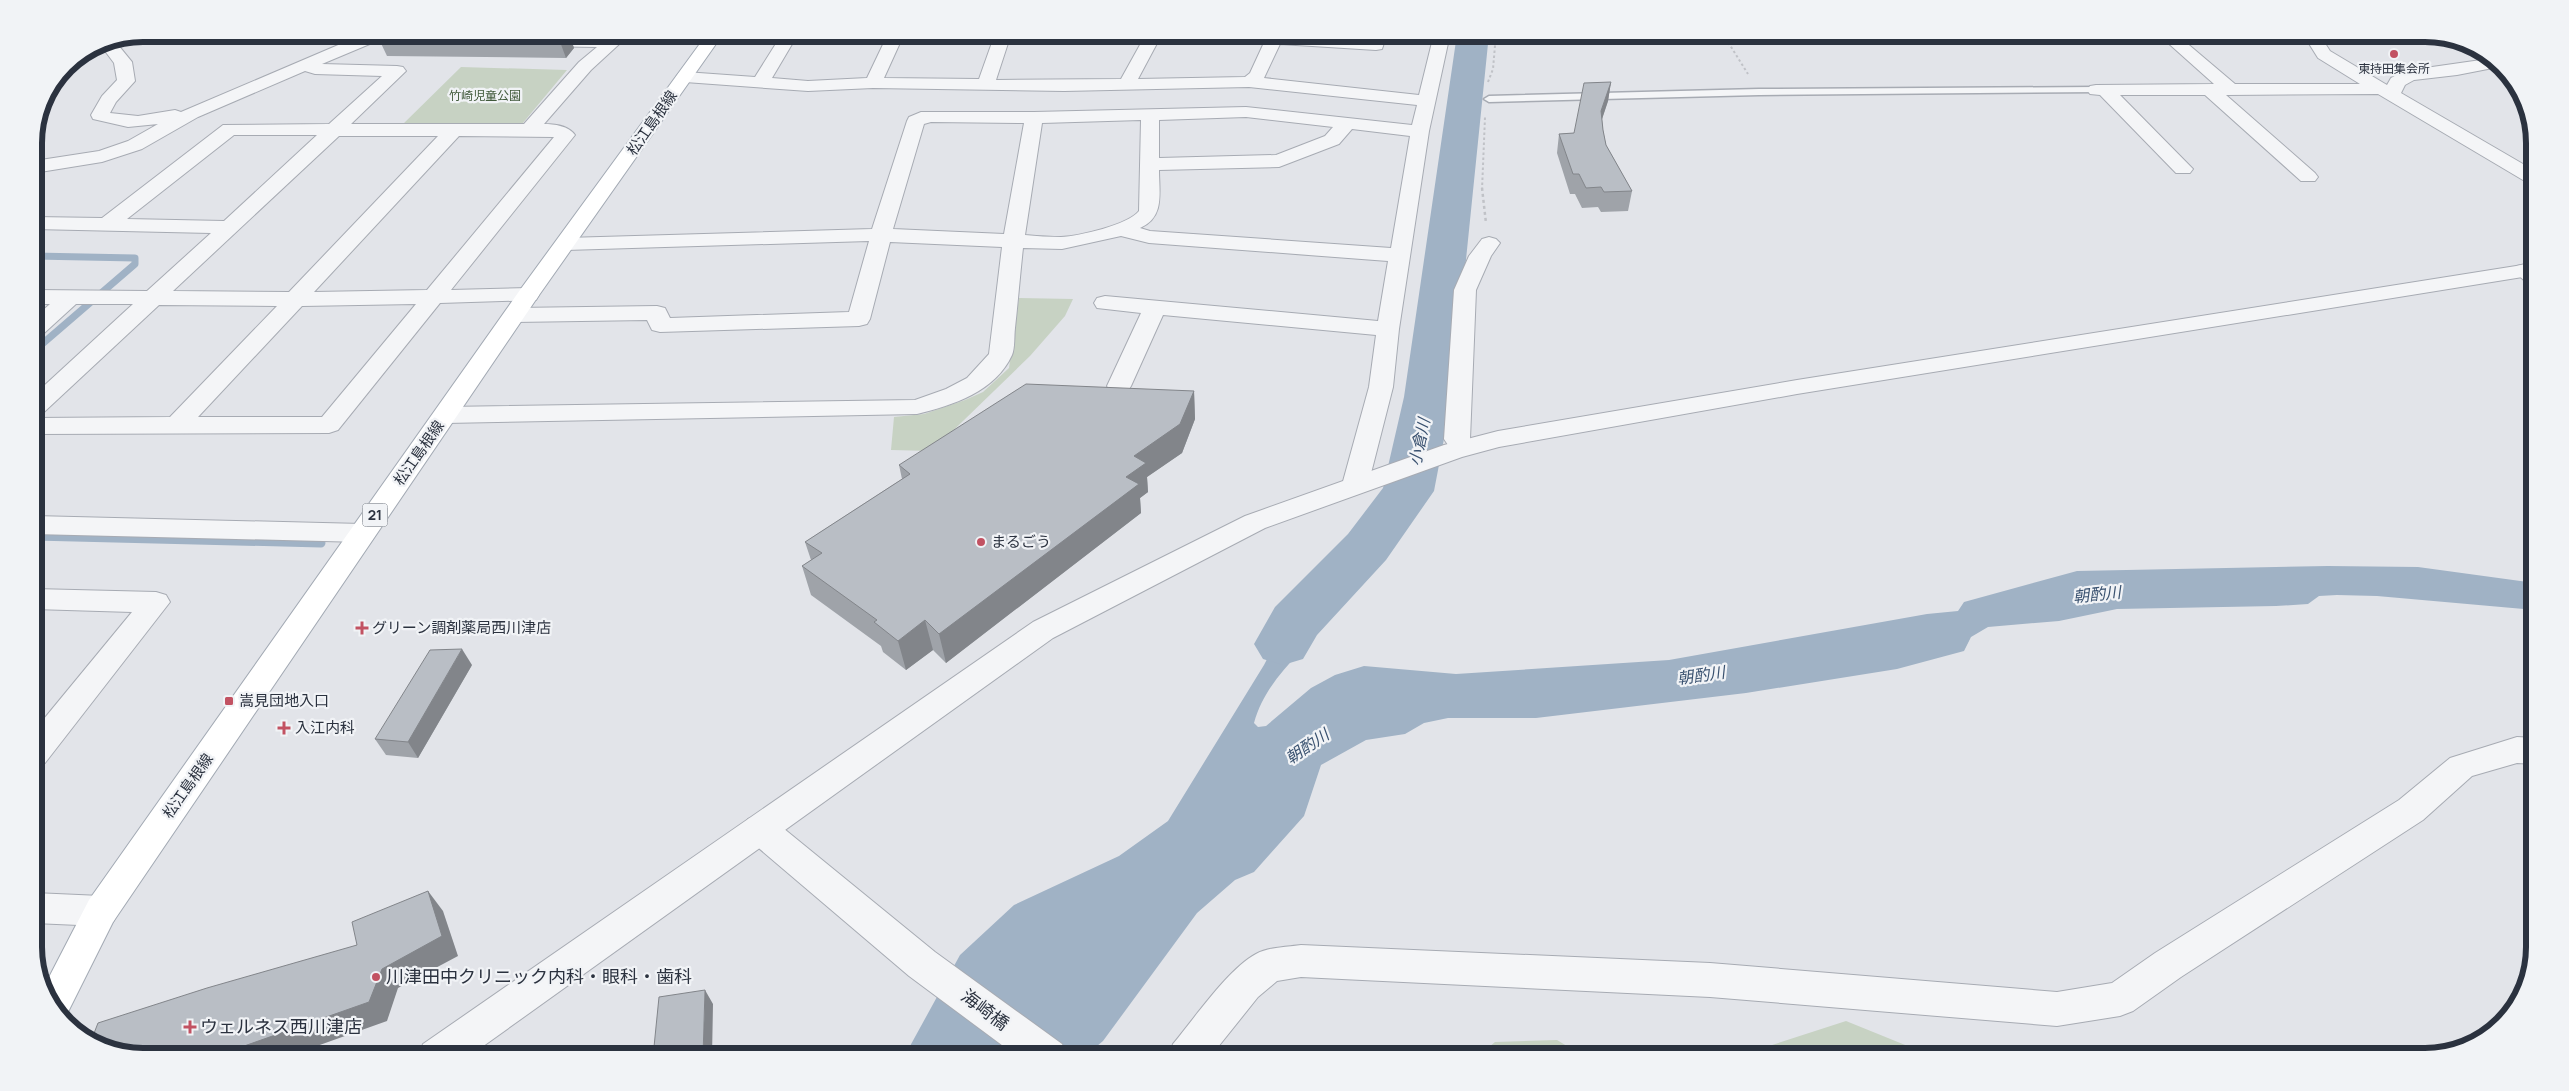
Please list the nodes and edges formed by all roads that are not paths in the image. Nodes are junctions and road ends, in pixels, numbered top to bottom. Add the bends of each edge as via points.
1 (1357, 42) edge
2 (1376, 42) edge
3 (1440, 42) edge
4 (2175, 42) edge
5 (2316, 42) edge
6 (351, 43) edge
7 (612, 43) edge
8 (709, 43) edge
9 (784, 43) edge
10 (892, 43) edge
11 (1000, 43) edge
12 (1149, 43) edge
13 (1272, 43) edge
14 (111, 48) edge
15 (2488, 64) edge
16 (306, 66) junction
17 (685, 77) junction
18 (760, 81) junction
19 (1250, 82) junction
20 (873, 83) junction
21 (986, 84) junction
22 (1127, 84) junction
23 (2209, 89) junction
24 (2230, 89) junction
25 (2101, 90) junction
26 (2386, 92) junction
27 (1489, 99) road end
28 (1427, 101) junction
29 (192, 113) junction
30 (1150, 116) junction
31 (1034, 118) junction
32 (1348, 122) junction
33 (334, 130) junction
34 (454, 130) junction
35 (529, 130) junction
36 (1420, 131) junction
37 (1150, 164) junction
38 (43, 166) edge
39 (2183, 169) dead end
40 (2526, 174) edge
41 (2308, 177) dead end
42 (43, 223) edge
43 (107, 224) junction
44 (227, 227) junction
45 (1121, 229) junction
46 (881, 235) junction
47 (1013, 242) junction
48 (1489, 243) road end
49 (566, 244) junction
50 (1400, 255) junction
51 (2526, 273) edge
52 (43, 297) edge
53 (70, 298) junction
54 (154, 298) junction
55 (298, 298) junction
56 (433, 298) junction
57 (1104, 303) dead end
58 (522, 305) junction
59 (1155, 308) junction
60 (43, 322) edge
61 (1388, 329) junction
62 (1119, 386) edge
63 (43, 400) edge
64 (446, 415) junction
65 (177, 425) junction
66 (43, 426) edge
67 (1455, 445) junction
68 (1365, 482) junction
69 (43, 525) edge
70 (362, 533) junction
71 (43, 599) edge
72 (43, 743) edge
73 (2526, 751) edge
74 (760, 829) junction
75 (43, 908) edge
76 (101, 911) junction
77 (57, 1000) edge
78 (451, 1048) edge
79 (1036, 1048) edge
80 (1194, 1048) edge

1 - 2 street
3 - 28 street
4 - 24 street
5 - 26 street via 2324,54
6 - 16 street
7 - 35 street via 585,66
8 - 17 main road, 松江島根線 / 21
9 - 18 street
10 - 20 street
11 - 21 street
12 - 22 street
13 - 19 street via 1257,76
14 - 29 street via 122,62 126,81 108,100 100,115 112,121 135,122
15 - 26 street via 2410,75
16 - 29 street
16 - 33 street via 315,69 397,71
17 - 18 street
17 - 49 main road, 松江島根線 / 21
18 - 20 street via 808,86
19 - 22 street
19 - 28 street
20 - 21 street
21 - 22 street
23 - 24 street
23 - 25 street
23 - 41 street
24 - 26 street
25 - 27 lane via 1758,92
25 - 39 street
26 - 40 street
28 - 36 street
29 - 38 street via 135,145 102,156
30 - 31 street
30 - 32 street via 1246,112
30 - 37 street
31 - 46 street via 928,116 916,121
31 - 47 street
32 - 36 street
32 - 37 street via 1332,140 1279,162
33 - 34 street
33 - 43 street via 230,129
33 - 44 street
34 - 35 street
34 - 55 street
35 - 56 street via 566,134
36 - 50 street
37 - 45 street via 1149,211 1143,219
42 - 43 street
43 - 44 street
44 - 54 street
45 - 47 street via 1062,243
45 - 50 street via 1149,237
46 - 47 street
46 - 49 street
46 - 58 street via 859,319 660,325 657,313
47 - 64 street via 1000,354 992,369 967,391 918,407
48 - 67 street via 1465,290
49 - 58 main road, 松江島根線 / 21
50 - 61 street
51 - 67 street via 1797,387
52 - 53 street
53 - 54 street
53 - 60 street
54 - 55 street
54 - 63 street
55 - 56 street
55 - 65 street
56 - 58 street
56 - 65 street via 328,425
57 - 59 street
58 - 64 main road, 松江島根線 / 21
59 - 61 street
59 - 62 street
61 - 68 street
64 - 70 main road, 松江島根線 / 21
65 - 66 street
67 - 68 street
68 - 74 street via 1255,522 1042,630
69 - 70 street
70 - 76 main road, 松江島根線 / 21
71 - 72 street via 156,602
73 - 80 street via 2517,750 2461,767 2411,810 2120,999 2057,1010 1710,980 1301,961 1268,966 1245,985
74 - 78 street
74 - 79 street, 海崎橋 via 922,964
75 - 76 street
76 - 77 main road, 松江島根線 / 21

